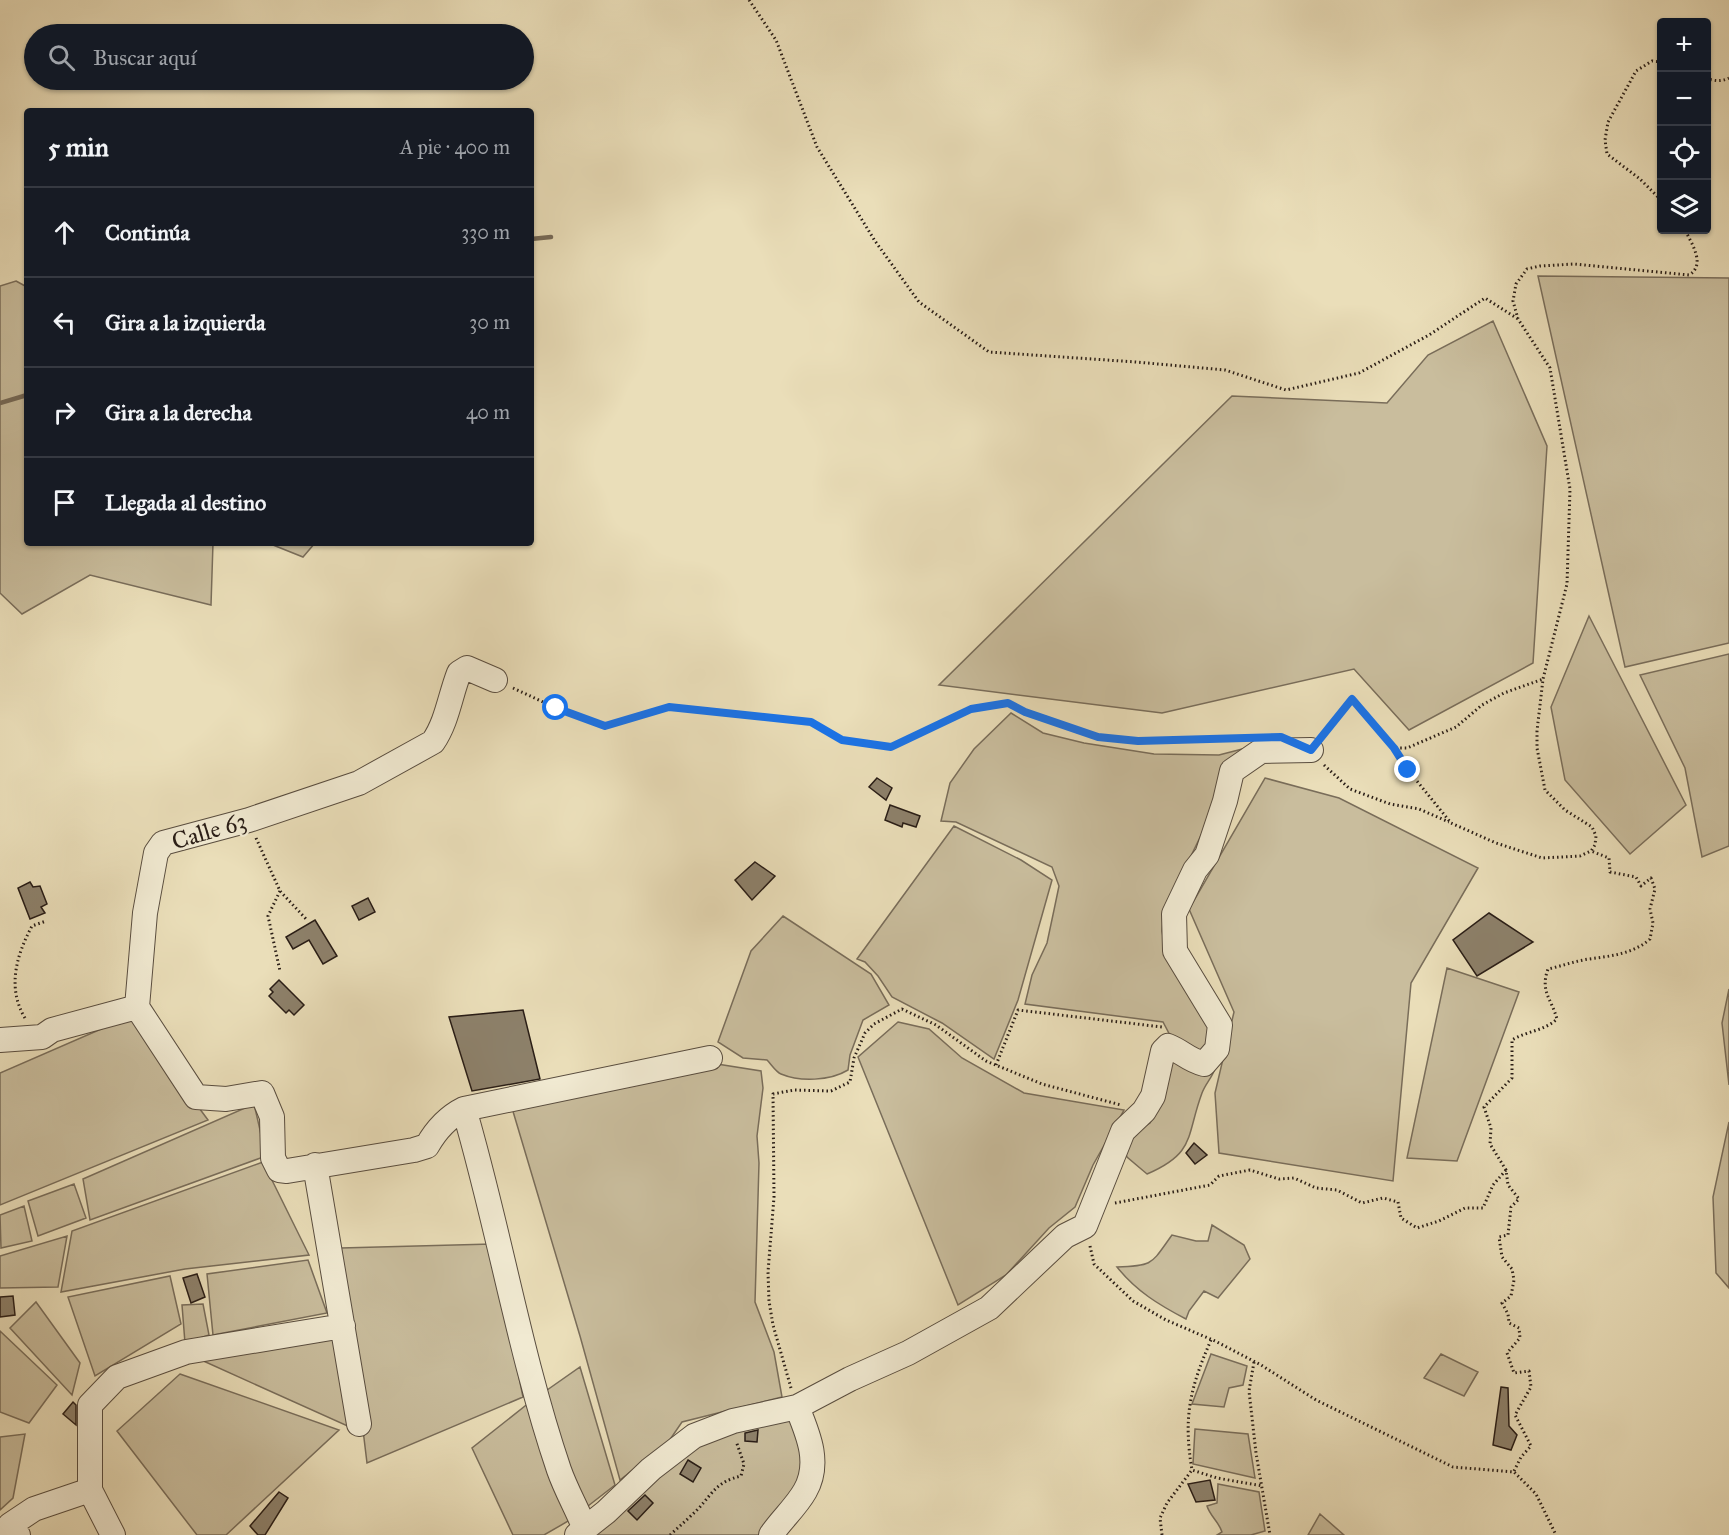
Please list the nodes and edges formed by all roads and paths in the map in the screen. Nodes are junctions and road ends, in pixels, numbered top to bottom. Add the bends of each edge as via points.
1 (749, 0) edge
2 (1657, 62) edge
3 (1729, 78) edge
4 (1711, 80) edge
5 (1657, 196) edge
6 (1686, 234) edge
7 (1518, 319) junction
8 (1543, 679) junction
9 (495, 680) joint
10 (1249, 737) dead end
11 (1394, 748) junction
12 (1311, 750) junction
13 (249, 819) junction
14 (1451, 823) junction
15 (1591, 850) junction
16 (280, 891) junction
17 (307, 920) dead end
18 (46, 921) dead end
19 (280, 971) dead end
20 (137, 1007) junction
21 (42, 1037) junction
22 (0, 1040) edge
23 (1170, 1047) junction
24 (710, 1058) dead end
25 (996, 1065) junction
26 (464, 1109) junction
27 (1144, 1111) junction
28 (315, 1166) junction
29 (1506, 1170) junction
30 (1112, 1211) dead end
31 (1085, 1226) junction
32 (343, 1326) junction
33 (1211, 1340) junction
34 (1254, 1362) junction
35 (797, 1407) junction
36 (733, 1421) junction
37 (359, 1424) dead end
38 (1192, 1470) junction
39 (1514, 1472) junction
40 (1263, 1486) junction
41 (90, 1490) junction
42 (581, 1532) edge
43 (18, 1535) edge
44 (113, 1535) edge
45 (670, 1535) edge
46 (771, 1535) edge
47 (1162, 1535) edge
48 (1270, 1535) edge
49 (1556, 1535) edge

1 - 7 path via 776,40 817,147 875,241 919,302 989,352 1225,370 1286,390 1359,373 1429,335 1485,298
2 - 5 path via 1636,71 1608,122 1605,140 1607,154
3 - 4 path
6 - 7 path via 1698,266 1689,275 1574,264 1527,269 1516,284
7 - 8 path via 1550,368 1570,489 1567,584
8 - 11 path via 1482,705 1456,727 1407,748
8 - 15 path via 1537,739 1545,789 1565,810 1592,827 1596,836
9 - 10 path via 605,726 669,707 811,722 842,740 891,747 971,709 1008,703 1098,737 1138,741
9 - 13 street, Calle 63 via 467,668 459,673 433,742 359,783
11 - 12 path via 1352,699
11 - 14 path
12 - 14 path via 1350,789 1390,804 1419,809
12 - 23 street via 1261,751 1232,771 1207,855 1195,870 1174,914 1175,951 1220,1025 1217,1049 1204,1064 1191,1061
13 - 16 path
13 - 20 street, Calle 63 via 163,843 156,853 145,913
14 - 15 path via 1542,858 1580,856
15 - 29 path via 1609,858 1610,872 1636,877 1641,886 1651,878 1655,890 1650,909 1650,939 1641,947 1609,957 1548,969 1545,992 1557,1019 1548,1027 1512,1040 1512,1078 1484,1107 1491,1128 1490,1144
16 - 17 path
16 - 19 path via 268,915
18 - 21 path via 32,927 20,950 15,996 26,1021
20 - 21 street via 52,1030
20 - 28 street via 196,1097 226,1099 262,1093 272,1117 273,1158 279,1170
21 - 22 street
23 - 25 path via 1161,1027 1018,1011
23 - 27 street via 1163,1051 1153,1096
24 - 26 street
25 - 27 path via 1042,1084
25 - 35 path via 936,1025 902,1009 874,1024 865,1034 854,1058 850,1082 831,1091 773,1094 769,1301
26 - 28 street via 434,1133 427,1146
26 - 42 street via 526,1356
27 - 31 street via 1123,1131
28 - 32 street
29 - 30 path via 1493,1185 1483,1208 1465,1208 1417,1228 1401,1218 1398,1202 1383,1198 1362,1203 1337,1190 1250,1170 1219,1176 1210,1185 1114,1203
29 - 39 path via 1508,1185 1519,1199 1511,1207 1508,1235 1499,1238 1502,1257 1512,1269 1514,1280 1511,1296 1502,1304 1509,1323 1519,1328 1520,1338 1507,1353 1514,1373 1529,1371 1532,1387 1515,1415 1532,1446
31 - 33 path via 1094,1264 1133,1301
31 - 35 street via 1065,1236 989,1308
32 - 37 street
32 - 41 street via 186,1352 117,1377 90,1405
33 - 34 path
33 - 38 path via 1188,1404
34 - 39 path via 1316,1400 1453,1467
34 - 40 path via 1249,1391
35 - 36 street
35 - 46 street via 808,1434 814,1466 805,1491
36 - 42 street via 694,1436
36 - 45 path via 744,1464 741,1476 728,1479 711,1492
38 - 40 path
38 - 47 path via 1167,1503 1161,1518
39 - 49 path via 1536,1494
40 - 48 path
41 - 43 street via 34,1509 10,1525 9,1532
41 - 44 street

